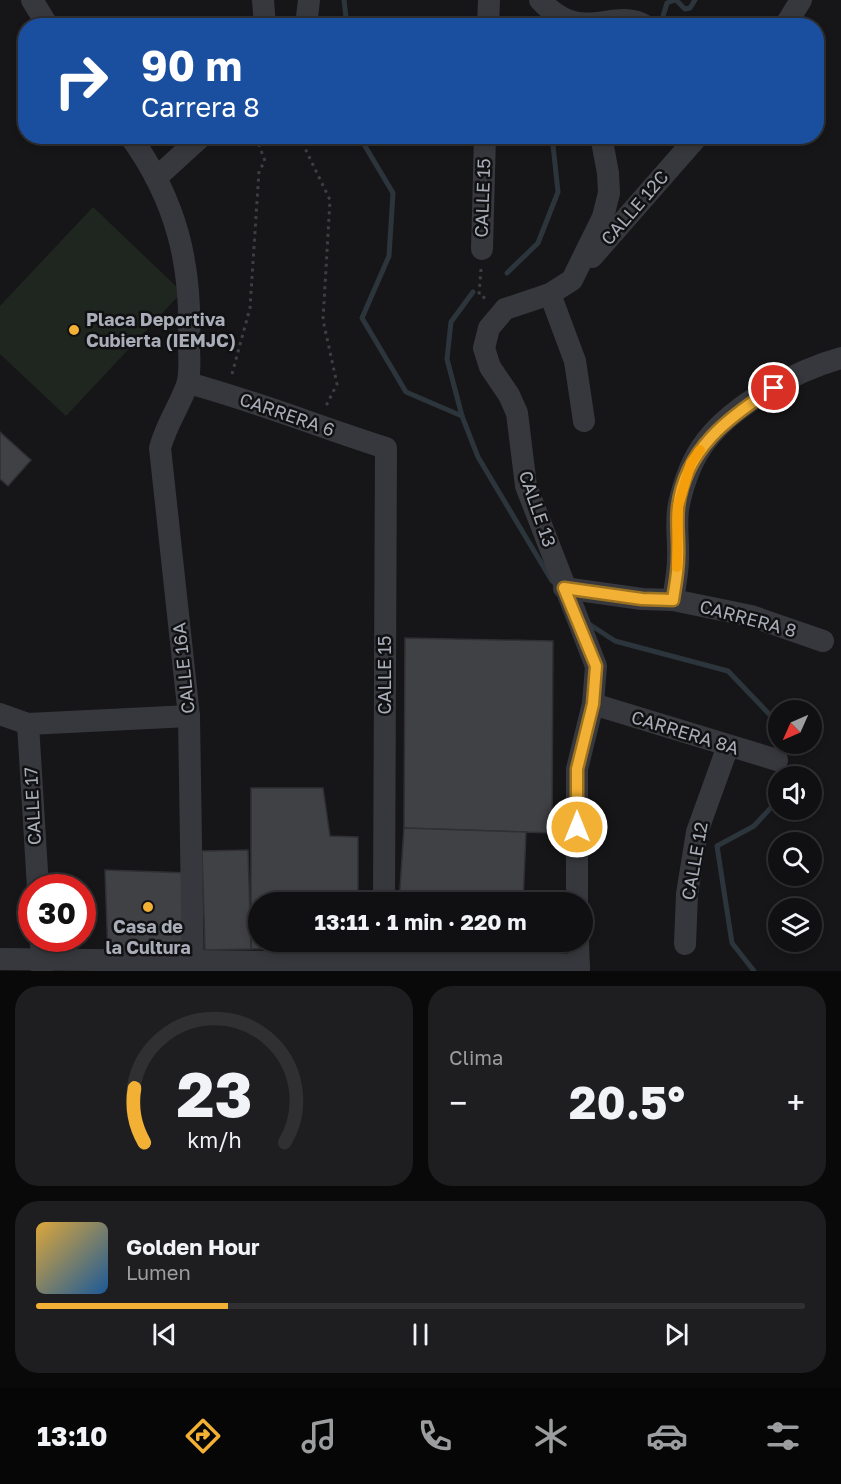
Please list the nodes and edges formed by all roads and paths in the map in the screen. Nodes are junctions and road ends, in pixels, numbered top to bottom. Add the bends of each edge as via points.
1 (32, 0) edge
2 (263, 0) edge
3 (309, 0) edge
4 (489, 0) edge
5 (540, 0) edge
6 (801, 0) edge
7 (43, 18) edge
8 (264, 18) edge
9 (307, 18) edge
10 (488, 18) edge
11 (562, 18) edge
12 (790, 18) edge
13 (135, 144) edge
14 (193, 144) edge
15 (259, 144) edge
16 (303, 144) edge
17 (485, 144) edge
18 (602, 144) edge
19 (691, 144) edge
20 (156, 178) junction
21 (482, 249) joint
22 (572, 280) junction
23 (550, 294) junction
24 (479, 295) dead end
25 (841, 358) edge
26 (188, 383) junction
27 (227, 393) junction
28 (584, 421) dead end
29 (316, 426) junction
30 (386, 448) joint
31 (564, 588) junction
32 (673, 600) junction
33 (823, 641) dead end
34 (593, 704) junction
35 (0, 714) edge
36 (189, 716) junction
37 (28, 724) junction
38 (728, 746) junction
39 (777, 760) dead end
40 (37, 874) edge
41 (384, 892) edge
42 (577, 892) edge
43 (685, 944) dead end
44 (578, 952) edge
45 (0, 959) edge
46 (384, 959) edge
47 (194, 965) edge
48 (42, 966) edge
49 (579, 968) edge

1 - 7 street
2 - 8 street
3 - 9 street
4 - 10 street
5 - 11 street
6 - 12 street
13 - 20 street
14 - 20 street
15 - 27 path via 265,161 259,171 250,308
16 - 29 path via 330,200 323,320 337,384
17 - 21 street, CALLE 15
18 - 22 street via 609,194 603,217
19 - 22 street, CALLE 12C
20 - 26 street via 181,242 189,280
21 - 24 path, CALLE 15
22 - 23 street, CALLE 13
23 - 28 street via 575,361
23 - 31 street, CALLE 13 via 505,309 489,328 484,348 490,367 517,414 526,486
25 - 32 street via 816,365 737,413 707,440 691,463 678,506
26 - 27 street, CARRERA 6
26 - 36 street, CALLE 16A via 160,448
27 - 29 street, CARRERA 6
29 - 30 street, CARRERA 6
30 - 41 street, CALLE 15
31 - 32 street, CARRERA 8
31 - 34 street, CALLE 13 via 596,666
32 - 33 street, CARRERA 8 via 751,616
34 - 38 street, CARRERA 8A
34 - 42 street, CALLE 13 via 577,769
35 - 37 street
36 - 37 street
36 - 47 street, CALLE 16A
37 - 40 street, CALLE 17
38 - 39 street, CARRERA 8A
38 - 43 street, CALLE 12 via 697,832 687,894
44 - 49 street
45 - 48 street
46 - 47 street
46 - 49 street
47 - 48 street

